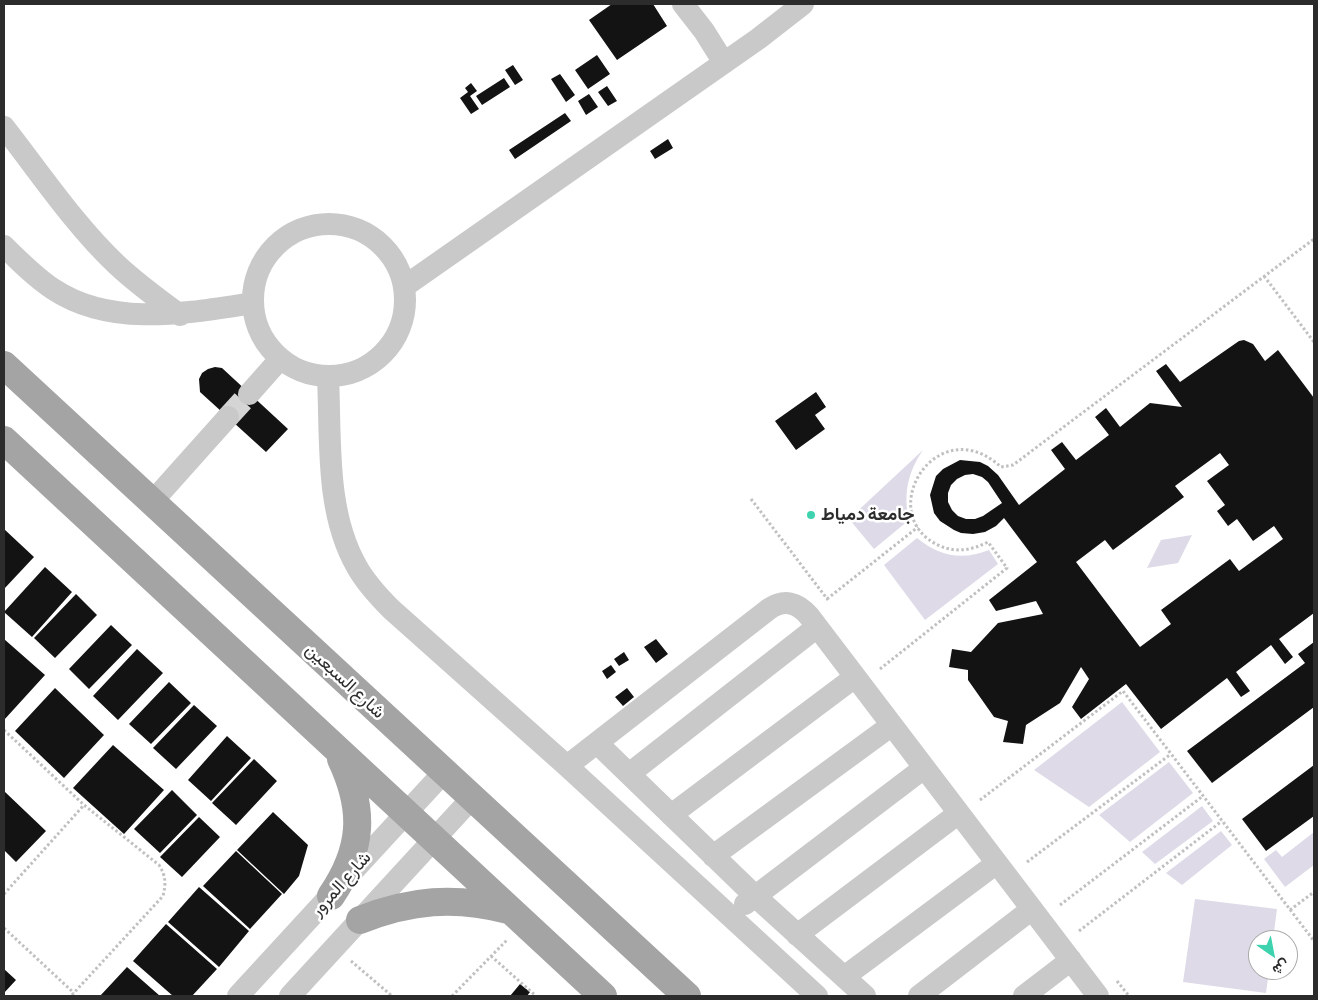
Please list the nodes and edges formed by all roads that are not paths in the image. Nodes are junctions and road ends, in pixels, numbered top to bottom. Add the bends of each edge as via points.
1 (683, 4) edge
2 (803, 4) edge
3 (724, 63) junction
4 (4, 127) edge
5 (4, 246) edge
6 (405, 286) junction
7 (253, 303) junction
8 (180, 314) junction
9 (280, 359) junction
10 (6, 371) edge
11 (328, 377) junction
12 (249, 394) tunnel mouth
13 (228, 417) tunnel mouth
14 (4, 440) edge
15 (152, 502) junction
16 (817, 627) junction
17 (855, 677) junction
18 (892, 725) junction
19 (330, 743) junction
20 (596, 743) junction
21 (567, 766) junction
22 (924, 768) junction
23 (444, 772) junction
24 (629, 774) junction
25 (472, 798) junction
26 (959, 813) junction
27 (406, 814) junction
28 (671, 815) junction
29 (434, 840) junction
30 (713, 856) junction
31 (997, 863) junction
32 (331, 896) junction
33 (755, 896) junction
34 (1032, 909) junction
35 (730, 915) junction
36 (516, 917) junction
37 (360, 920) junction
38 (797, 935) junction
39 (1071, 960) junction
40 (844, 977) junction
41 (238, 996) edge
42 (290, 996) edge
43 (603, 996) edge
44 (687, 996) edge
45 (817, 996) edge
46 (864, 996) edge
47 (919, 996) edge
48 (1024, 996) edge
49 (1098, 996) edge

1 - 3 street
2 - 3 street
3 - 6 street
4 - 8 street via 93,240 146,291
5 - 8 street via 52,289 82,305 115,313
6 - 7 street via 392,256 369,234 338,224 321,224 290,234 277,244 259,271
6 - 11 street via 403,320 388,350 361,370
7 - 8 street
7 - 9 street via 261,334
9 - 11 street via 302,372
9 - 12 street
10 - 15 main road, شارع السبعين
11 - 21 street via 337,518 357,567 391,609
13 - 15 street
14 - 19 main road
15 - 23 main road, شارع السبعين
16 - 17 street
16 - 20 street via 795,604 777,604
16 - 24 street
17 - 18 street
17 - 28 street
18 - 22 street
18 - 30 street
19 - 27 main road
19 - 32 main road via 348,774 357,810 355,846
20 - 21 street
20 - 24 street
21 - 35 street
22 - 26 street
22 - 33 street
23 - 25 main road, شارع السبعين
23 - 27 street, شارع المرور
24 - 28 street
25 - 29 street
25 - 44 main road, شارع السبعين
26 - 31 street
26 - 38 street
27 - 29 main road
27 - 32 street, شارع المرور
28 - 30 street
29 - 36 main road
29 - 37 street
30 - 33 street
31 - 34 street
31 - 40 street
32 - 41 street, شارع المرور
33 - 35 street
33 - 38 street
34 - 39 street
34 - 47 street
35 - 45 street
36 - 37 main road via 472,902 434,901 396,907
36 - 43 main road
37 - 42 street
38 - 40 street
39 - 48 street
39 - 49 street
40 - 46 street

